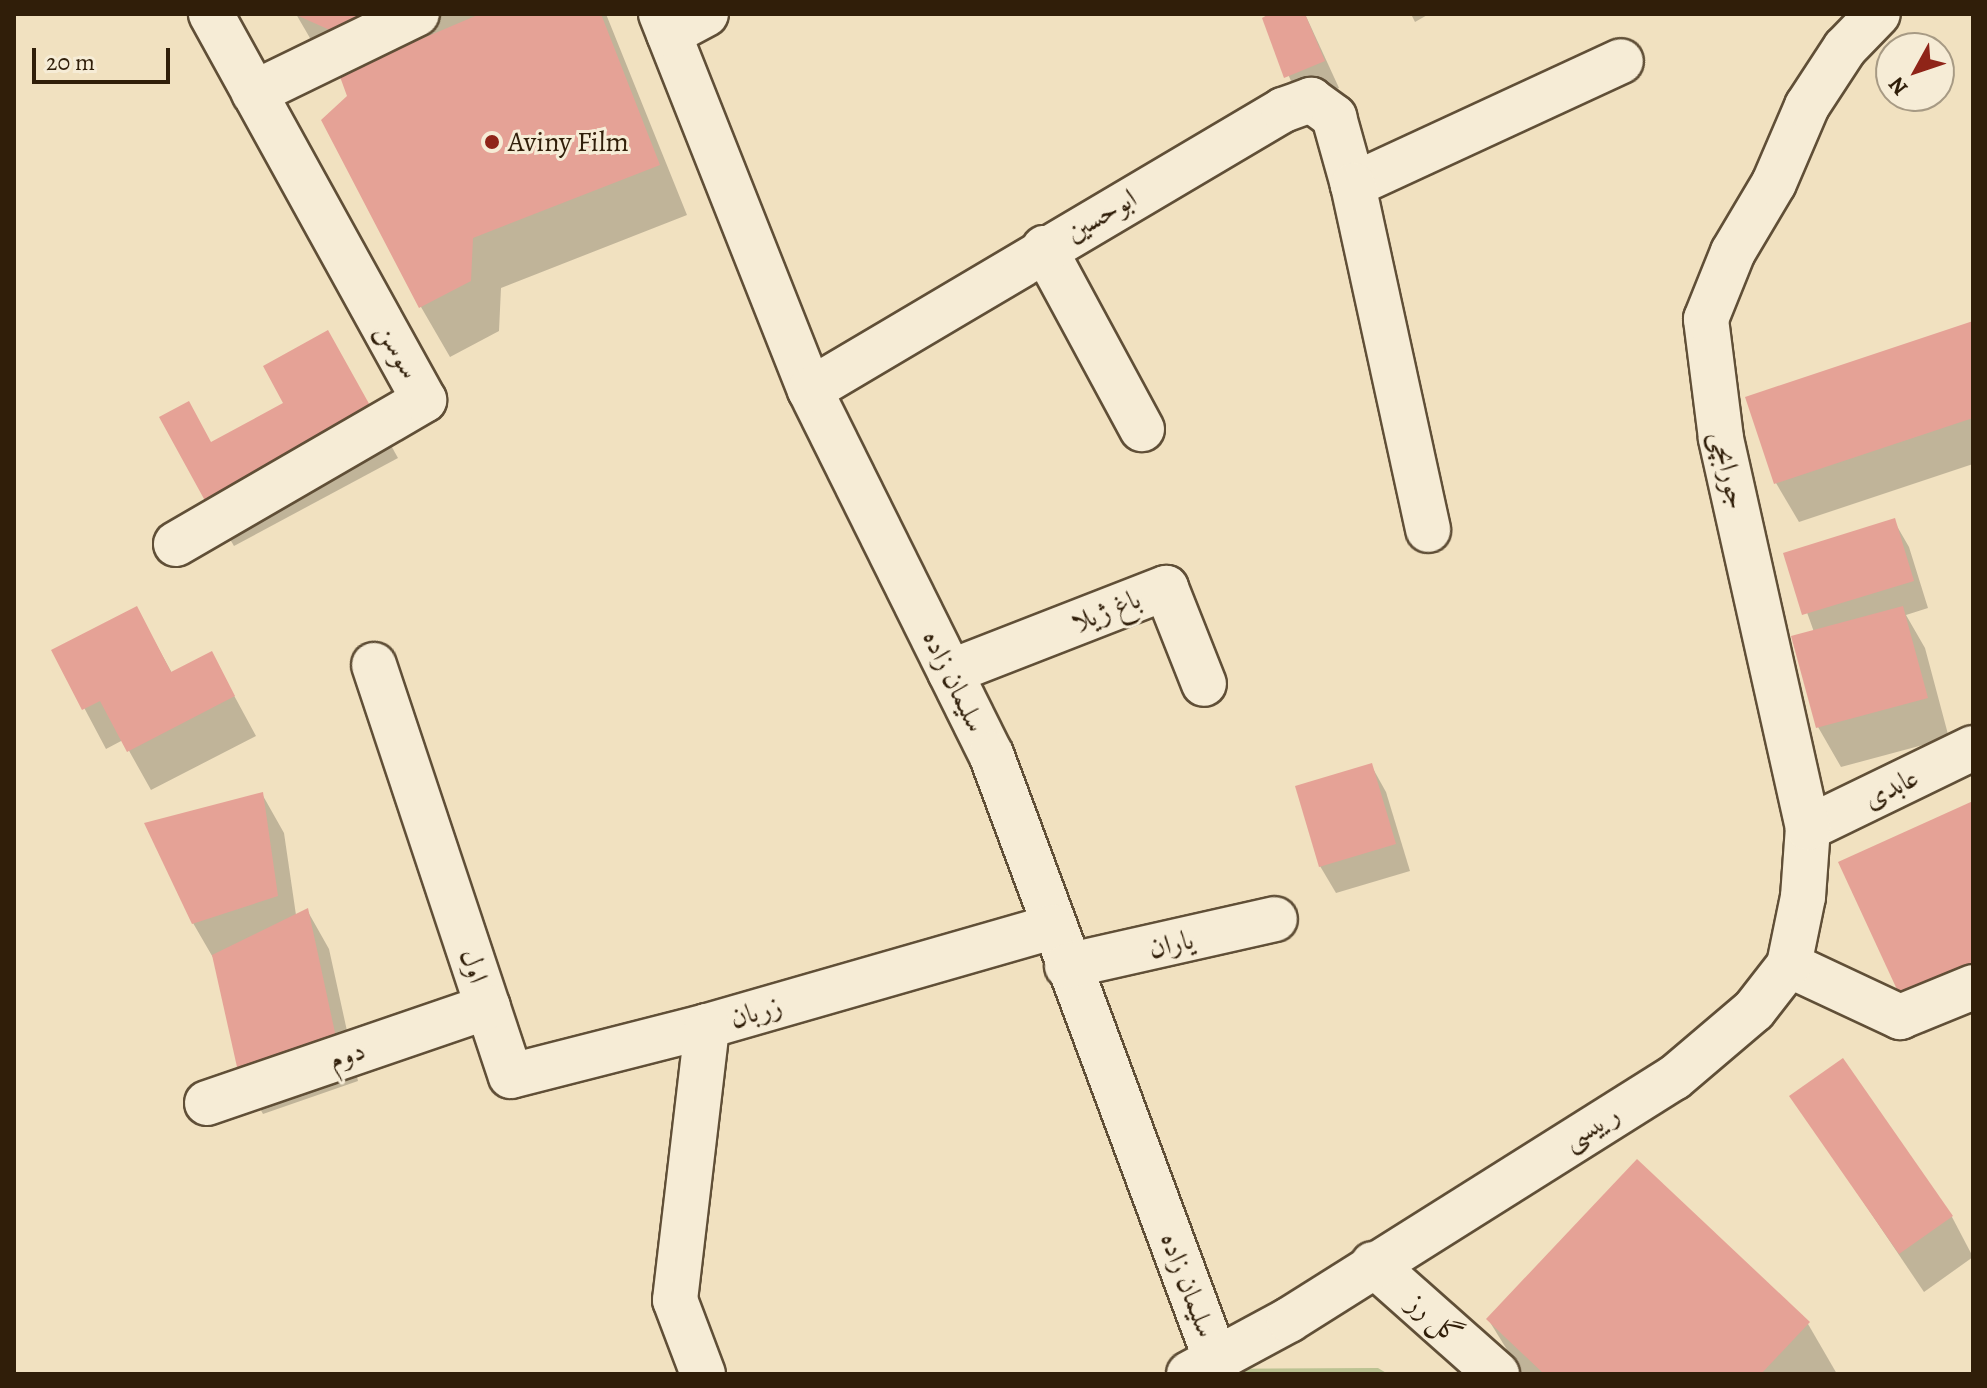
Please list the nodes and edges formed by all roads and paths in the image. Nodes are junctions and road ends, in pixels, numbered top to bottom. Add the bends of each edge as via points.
1 (211, 14) edge
2 (417, 14) edge
3 (679, 21) edge
4 (1858, 22) edge
5 (1621, 61) dead end
6 (254, 93) junction
7 (1353, 185) junction
8 (1044, 248) junction
9 (810, 390) junction
10 (1142, 429) dead end
11 (1428, 530) dead end
12 (176, 544) dead end
13 (374, 665) dead end
14 (950, 672) junction
15 (1204, 684) dead end
16 (1973, 748) edge
17 (1808, 828) junction
18 (1275, 919) dead end
19 (1060, 946) junction
20 (1789, 965) junction
21 (1973, 987) edge
22 (488, 1007) junction
23 (707, 1026) junction
24 (207, 1103) dead end
25 (1373, 1264) junction
26 (1203, 1367) edge
27 (703, 1374) edge
28 (1497, 1374) edge

1 - 6 street
2 - 6 street
3 - 9 street, سلیمان زاده
4 - 17 street, جورابچی via 1807,106 1774,183 1733,252 1706,319 1721,438
5 - 7 street
6 - 12 street, سوسن via 424,400
7 - 8 street, ابوحسین via 1334,117 1311,100 1283,110
7 - 11 street, ابوحسین
8 - 9 street, ابوحسین
8 - 10 street
9 - 14 street, سلیمان زاده
13 - 22 street, اول
14 - 15 street, باغ ژیلا via 1166,588
14 - 19 street, سلیمان زاده via 991,754
16 - 17 street, عابدی
17 - 20 street, جورابچی via 1803,897
18 - 19 street, یاران
19 - 23 street, زربان
19 - 26 street, سلیمان زاده
20 - 21 street via 1900,1017
20 - 25 street, رییسی via 1754,1010 1674,1078
22 - 23 street, اول via 511,1076
22 - 24 street, دوم
23 - 27 street, زربان via 675,1300
25 - 26 street, رییسی via 1289,1320
25 - 28 street, گل رز

